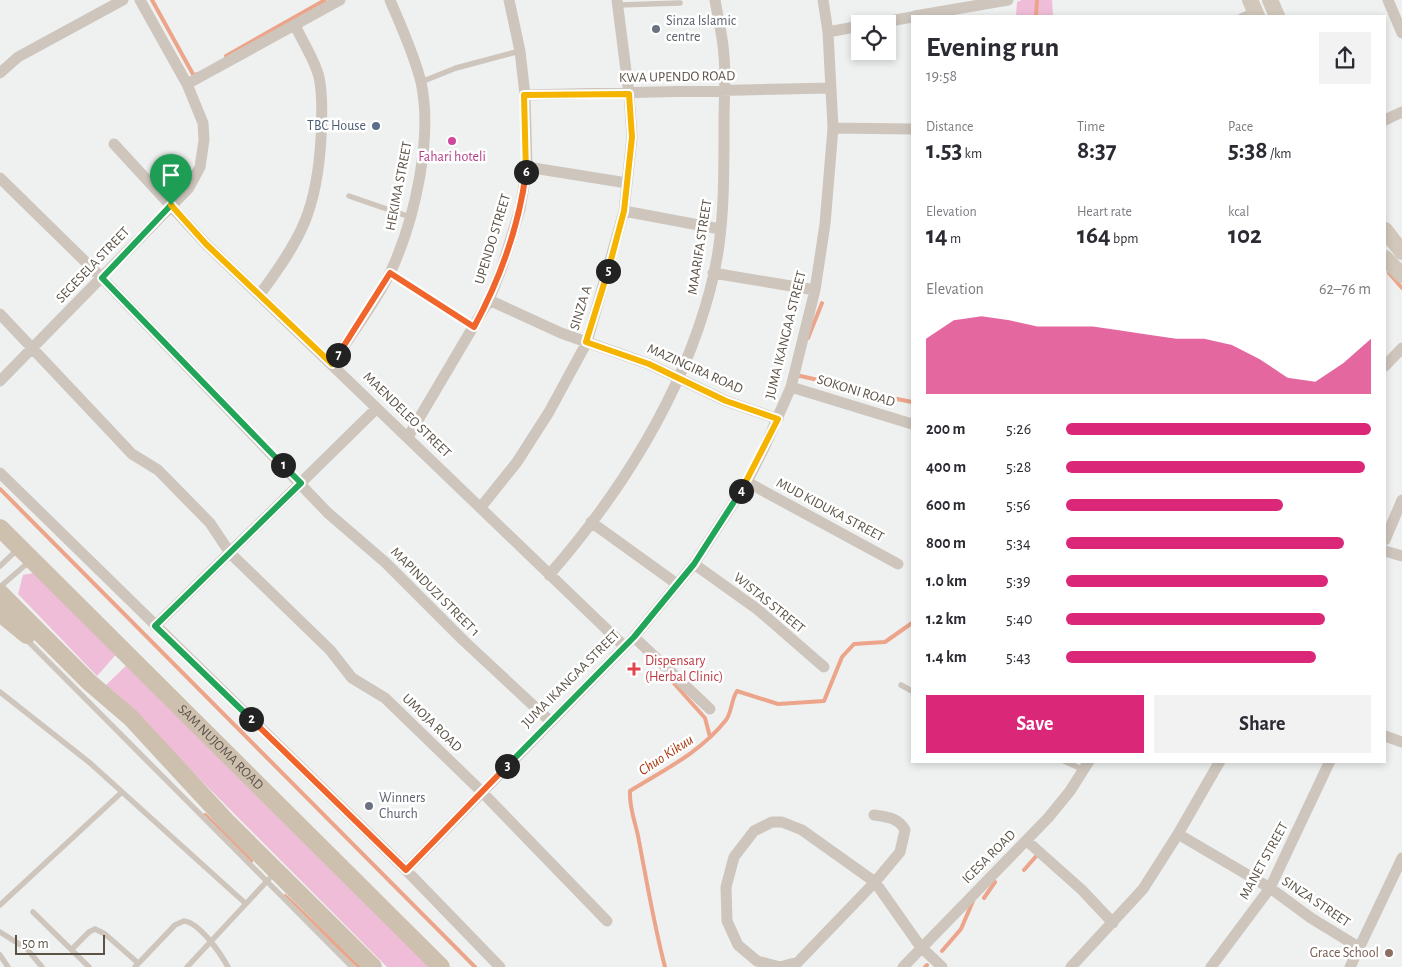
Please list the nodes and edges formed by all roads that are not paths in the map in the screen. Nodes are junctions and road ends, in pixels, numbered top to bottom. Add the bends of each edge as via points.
1 (123, 0) edge
2 (140, 0) edge
3 (340, 0) edge
4 (390, 0) edge
5 (509, 0) edge
6 (715, 0) edge
7 (823, 0) edge
8 (1008, 0) edge
9 (1270, 0) edge
10 (1388, 0) edge
11 (617, 2) edge
12 (680, 3) dead end
13 (920, 15) edge
14 (1277, 15) edge
15 (1399, 16) edge
16 (911, 17) edge
17 (896, 20) edge
18 (295, 25) junction
19 (851, 28) edge
20 (828, 32) junction
21 (1402, 33) edge
22 (520, 51) junction
23 (0, 73) edge
24 (420, 82) junction
25 (187, 84) junction
26 (830, 88) junction
27 (725, 91) junction
28 (629, 94) junction
29 (524, 95) junction
30 (1402, 112) edge
31 (1386, 120) edge
32 (833, 128) junction
33 (911, 129) edge
34 (114, 144) dead end
35 (527, 167) junction
36 (0, 178) edge
37 (627, 183) junction
38 (349, 196) dead end
39 (171, 205) junction
40 (624, 211) junction
41 (410, 217) junction
42 (720, 229) junction
43 (1386, 231) edge
44 (1400, 247) edge
45 (1386, 259) edge
46 (390, 273) junction
47 (713, 273) junction
48 (1402, 275) edge
49 (102, 278) junction
50 (815, 290) junction
51 (260, 294) junction
52 (489, 300) junction
53 (0, 314) edge
54 (474, 327) junction
55 (586, 342) junction
56 (1402, 348) edge
57 (32, 350) junction
58 (332, 364) junction
59 (1386, 365) edge
60 (679, 377) junction
61 (0, 381) edge
62 (791, 387) junction
63 (377, 408) junction
64 (778, 419) junction
65 (911, 424) edge
66 (408, 437) junction
67 (0, 472) edge
68 (747, 482) junction
69 (301, 483) junction
70 (1402, 500) edge
71 (481, 507) junction
72 (590, 522) junction
73 (0, 528) edge
74 (1386, 538) edge
75 (1386, 551) edge
76 (230, 553) junction
77 (25, 554) junction
78 (1402, 556) edge
79 (694, 564) junction
80 (898, 564) dead end
81 (0, 566) edge
82 (549, 575) junction
83 (676, 584) junction
84 (0, 587) edge
85 (0, 593) edge
86 (0, 613) edge
87 (155, 626) junction
88 (634, 637) junction
89 (624, 646) junction
90 (824, 667) dead end
91 (900, 685) dead end
92 (911, 690) edge
93 (0, 692) edge
94 (710, 709) dead end
95 (131, 718) junction
96 (550, 721) junction
97 (1386, 736) edge
98 (1402, 742) edge
99 (1073, 763) edge
100 (1219, 763) edge
101 (1329, 763) edge
102 (1086, 766) edge
103 (122, 792) junction
104 (482, 792) junction
105 (874, 815) dead end
106 (1178, 834) junction
107 (1027, 841) junction
108 (1402, 858) edge
109 (406, 870) junction
110 (271, 876) junction
111 (875, 882) junction
112 (1270, 888) junction
113 (245, 903) junction
114 (0, 905) edge
115 (33, 912) dead end
116 (607, 921) dead end
117 (1113, 924) junction
118 (0, 932) edge
119 (211, 942) junction
120 (920, 946) junction
121 (1360, 948) junction
122 (72, 949) junction
123 (0, 955) edge
124 (137, 965) edge
125 (8, 967) edge
126 (42, 967) edge
127 (90, 967) edge
128 (187, 967) edge
129 (228, 967) edge
130 (352, 967) edge
131 (373, 967) edge
132 (441, 967) edge
133 (500, 967) edge
134 (903, 967) edge
135 (942, 967) edge
136 (1071, 967) edge
137 (1211, 967) edge
138 (1350, 967) edge

1 - 23 street via 18,57
2 - 25 street, SEGESELA STREET
3 - 18 street
4 - 24 street, HEKIMA STREET
5 - 22 street, UPENDO STREET
6 - 27 street, MAARIFA STREET via 724,56
7 - 20 street, JUMA IKANGAA STREET
8 - 13 street
9 - 14 main road
10 - 15 street
11 - 12 lane
11 - 28 street, SINZA A
15 - 21 street
16 - 17 street
18 - 25 street
18 - 51 street via 319,77 320,169 305,226
19 - 20 street
20 - 26 street, JUMA IKANGAA STREET
22 - 24 lane via 456,68
22 - 29 street, UPENDO STREET
24 - 41 street, HEKIMA STREET via 425,119 422,159
25 - 39 street, SEGESELA STREET via 203,124 204,140 200,166 188,189
26 - 27 street, KWA UPENDO ROAD
26 - 32 street, JUMA IKANGAA STREET
27 - 28 street, KWA UPENDO ROAD
27 - 42 street, MAARIFA STREET via 725,173
28 - 29 street, KWA UPENDO ROAD
28 - 37 street, SINZA A via 632,137
29 - 35 street, UPENDO STREET
30 - 31 street
32 - 33 street
32 - 50 street, JUMA IKANGAA STREET via 825,224
34 - 39 street, MAENDELEO STREET
35 - 37 street
35 - 52 street, UPENDO STREET via 520,209
36 - 49 street, MAPINDUZI STREET 1
37 - 40 street, SINZA A
38 - 41 lane
39 - 49 street, SEGESELA STREET
39 - 51 street, MAENDELEO STREET via 206,244
40 - 42 street
40 - 55 street, SINZA A
41 - 46 street, HEKIMA STREET
42 - 47 street, MAARIFA STREET
43 - 44 main road
45 - 48 main road
46 - 54 lane
46 - 58 street, HEKIMA STREET
47 - 50 street
47 - 60 street, MAARIFA STREET via 698,328
49 - 57 street, SEGESELA STREET
49 - 69 street, MAPINDUZI STREET 1
50 - 62 street, JUMA IKANGAA STREET
51 - 58 street, MAENDELEO STREET
52 - 54 street, UPENDO STREET
52 - 55 street, MAZINGIRA ROAD
53 - 57 street, UMOJA ROAD
54 - 66 street, UPENDO STREET
55 - 60 street, MAZINGIRA ROAD
55 - 71 street, SINZA A via 540,426 517,462
56 - 59 street
57 - 61 street, SEGESELA STREET
57 - 76 street, UMOJA ROAD via 132,454 158,470 210,524
58 - 63 street, MAENDELEO STREET
60 - 64 street, MAZINGIRA ROAD via 726,401
60 - 72 street, MAARIFA STREET via 622,480
62 - 64 street, JUMA IKANGAA STREET
62 - 65 street, SOKONI ROAD
63 - 66 street, MAENDELEO STREET
63 - 69 street
64 - 68 street, JUMA IKANGAA STREET
66 - 71 street, MAENDELEO STREET
67 - 87 street
68 - 79 street, JUMA IKANGAA STREET
68 - 80 street, MUD KIDUKA STREET
69 - 76 street
69 - 96 street, MAPINDUZI STREET 1 via 348,532 386,563 464,642
70 - 74 street
71 - 82 street, MAENDELEO STREET
72 - 82 street, MAARIFA STREET via 577,543
72 - 83 street
73 - 77 main road, SAM NUJOMA ROAD
75 - 78 street
76 - 87 street
76 - 104 street, UMOJA ROAD via 330,650 352,678 385,698
77 - 81 lane
77 - 84 lane
77 - 132 main road, SAM NUJOMA ROAD
79 - 83 street, JUMA IKANGAA STREET
79 - 90 street, WISTAS STREET via 757,609
82 - 89 street, MAENDELEO STREET
83 - 88 street, JUMA IKANGAA STREET
85 - 95 main road via 89,682
86 - 95 main road
86 - 110 lane
87 - 109 street
88 - 89 street, JUMA IKANGAA STREET
88 - 94 street
89 - 96 street, JUMA IKANGAA STREET
91 - 92 lane
93 - 103 lane
95 - 110 main road
96 - 104 street, JUMA IKANGAA STREET
97 - 98 street
99 - 102 lane
100 - 106 street
101 - 112 street, MANET STREET
102 - 107 street, IGESA ROAD via 1059,806
103 - 113 lane
103 - 114 lane
104 - 109 street, JUMA IKANGAA STREET
104 - 116 street, UMOJA ROAD
105 - 111 street via 896,820 905,830 900,852
106 - 112 street, SINZA STREET
106 - 117 street via 1143,889
107 - 117 street via 1082,890
107 - 120 street, IGESA ROAD
108 - 121 street
109 - 133 street
110 - 113 lane
110 - 130 lane
110 - 131 main road
111 - 111 street via 806,956 789,965 770,966 747,955 731,935 727,921 726,887 734,857 754,831 772,822 782,822 802,830
111 - 120 street
112 - 121 street, SINZA STREET via 1310,918
112 - 137 street, MANET STREET
113 - 119 lane
115 - 122 lane
117 - 136 street
118 - 126 lane via 27,949
119 - 124 lane via 192,923 181,922
119 - 128 lane
119 - 129 lane
120 - 134 street, IGESA ROAD
120 - 135 street
121 - 138 street
122 - 124 lane via 95,929 105,934
122 - 127 lane
123 - 125 lane

